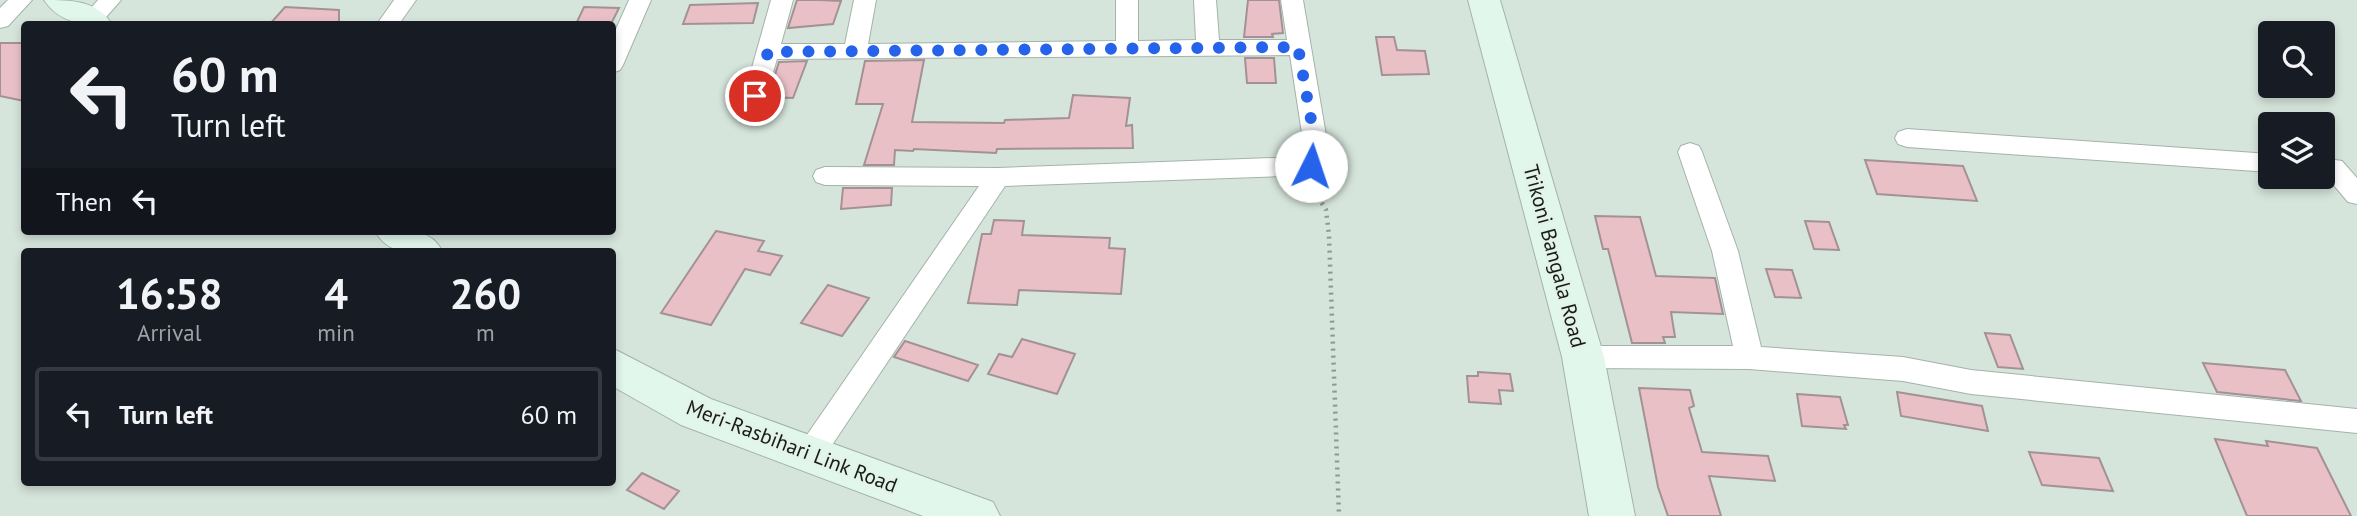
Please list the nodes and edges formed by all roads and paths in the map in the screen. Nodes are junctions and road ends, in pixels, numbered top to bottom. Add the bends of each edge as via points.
1 (21, 0) edge
2 (60, 0) edge
3 (405, 0) edge
4 (640, 0) edge
5 (782, 0) edge
6 (865, 0) edge
7 (1127, 0) edge
8 (1205, 0) edge
9 (1292, 0) edge
10 (1484, 0) edge
11 (99, 15) edge
12 (0, 21) edge
13 (390, 21) edge
14 (1298, 47) junction
15 (1127, 48) junction
16 (1209, 48) junction
17 (855, 51) junction
18 (768, 52) junction
19 (616, 56) edge
20 (755, 96) dead end
21 (1907, 138) dead end
22 (1690, 152) dead end
23 (2258, 162) edge
24 (1293, 169) junction
25 (2335, 169) edge
26 (825, 176) dead end
27 (998, 177) junction
28 (2357, 195) edge
29 (400, 235) edge
30 (418, 248) edge
31 (1583, 357) junction
32 (1749, 358) junction
33 (616, 367) edge
34 (2357, 421) edge
35 (810, 454) junction
36 (976, 516) edge
37 (1339, 516) edge
38 (1612, 516) edge

1 - 12 street
2 - 11 street
3 - 13 street
4 - 19 street
5 - 18 street
6 - 17 street
7 - 15 street
8 - 16 street
9 - 14 street
10 - 31 street, Trikoni Bangala Road
14 - 16 street
14 - 24 street via 1317,153 1311,166
15 - 16 street
15 - 17 street
17 - 18 street
18 - 20 street
21 - 23 street
22 - 32 street via 1725,251
24 - 27 street
24 - 37 path via 1309,183 1326,210
25 - 28 street
26 - 27 street
27 - 35 street
29 - 30 street
31 - 32 street
31 - 38 street, Trikoni Bangala Road
32 - 34 street via 1903,369 1971,382
33 - 35 street, Meri-Rasbihari Link Road via 696,412
35 - 36 street, Meri-Rasbihari Link Road

